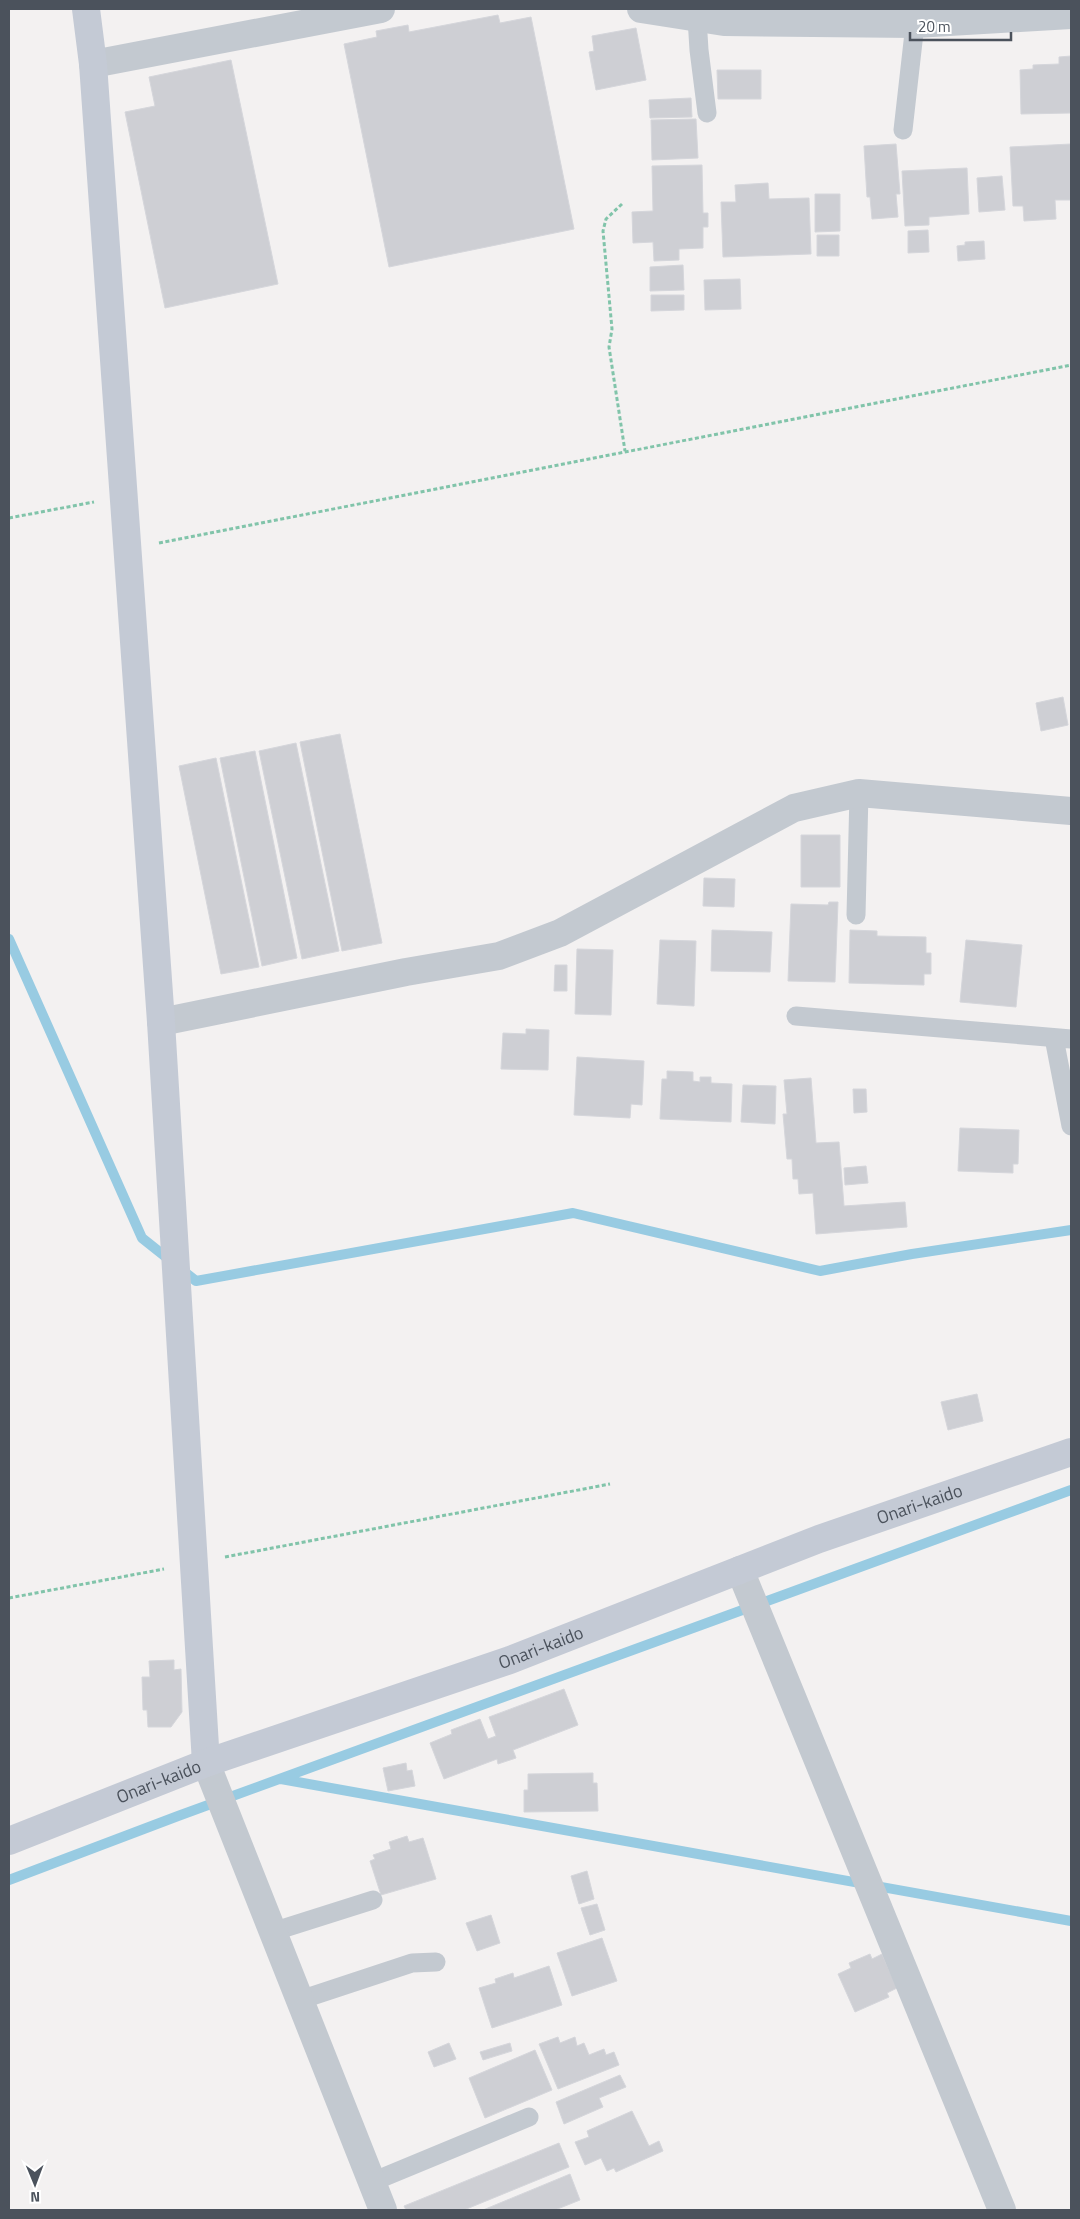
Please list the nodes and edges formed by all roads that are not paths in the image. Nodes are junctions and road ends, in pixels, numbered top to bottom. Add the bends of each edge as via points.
1 (86, 9) edge
2 (381, 9) edge
3 (641, 9) edge
4 (1071, 15) edge
5 (697, 18) junction
6 (915, 24) junction
7 (93, 64) junction
8 (707, 113) dead end
9 (903, 130) dead end
10 (859, 793) junction
11 (1071, 811) edge
12 (856, 915) dead end
13 (796, 1016) dead end
14 (161, 1022) junction
15 (1062, 1038) edge
16 (1071, 1126) edge
17 (1071, 1452) edge
18 (740, 1570) junction
19 (206, 1763) junction
20 (9, 1841) edge
21 (373, 1900) dead end
22 (272, 1932) junction
23 (436, 1962) dead end
24 (300, 2000) junction
25 (529, 2117) dead end
26 (372, 2182) junction
27 (382, 2210) edge
28 (1002, 2210) edge

1 - 7 street
2 - 7 street
3 - 5 street
4 - 6 street
5 - 6 street via 724,22
5 - 8 lane
6 - 9 lane
7 - 14 street
10 - 11 street
10 - 12 lane
10 - 14 street via 794,808 560,933 499,956
13 - 15 lane
14 - 19 street
15 - 16 lane
17 - 18 street, Onari-kaido via 819,1539
18 - 19 street, Onari-kaido via 510,1660
18 - 28 street
19 - 20 street, Onari-kaido
19 - 22 street
21 - 22 lane
22 - 24 street
23 - 24 lane via 412,1963
24 - 26 street
25 - 26 lane
26 - 27 street

